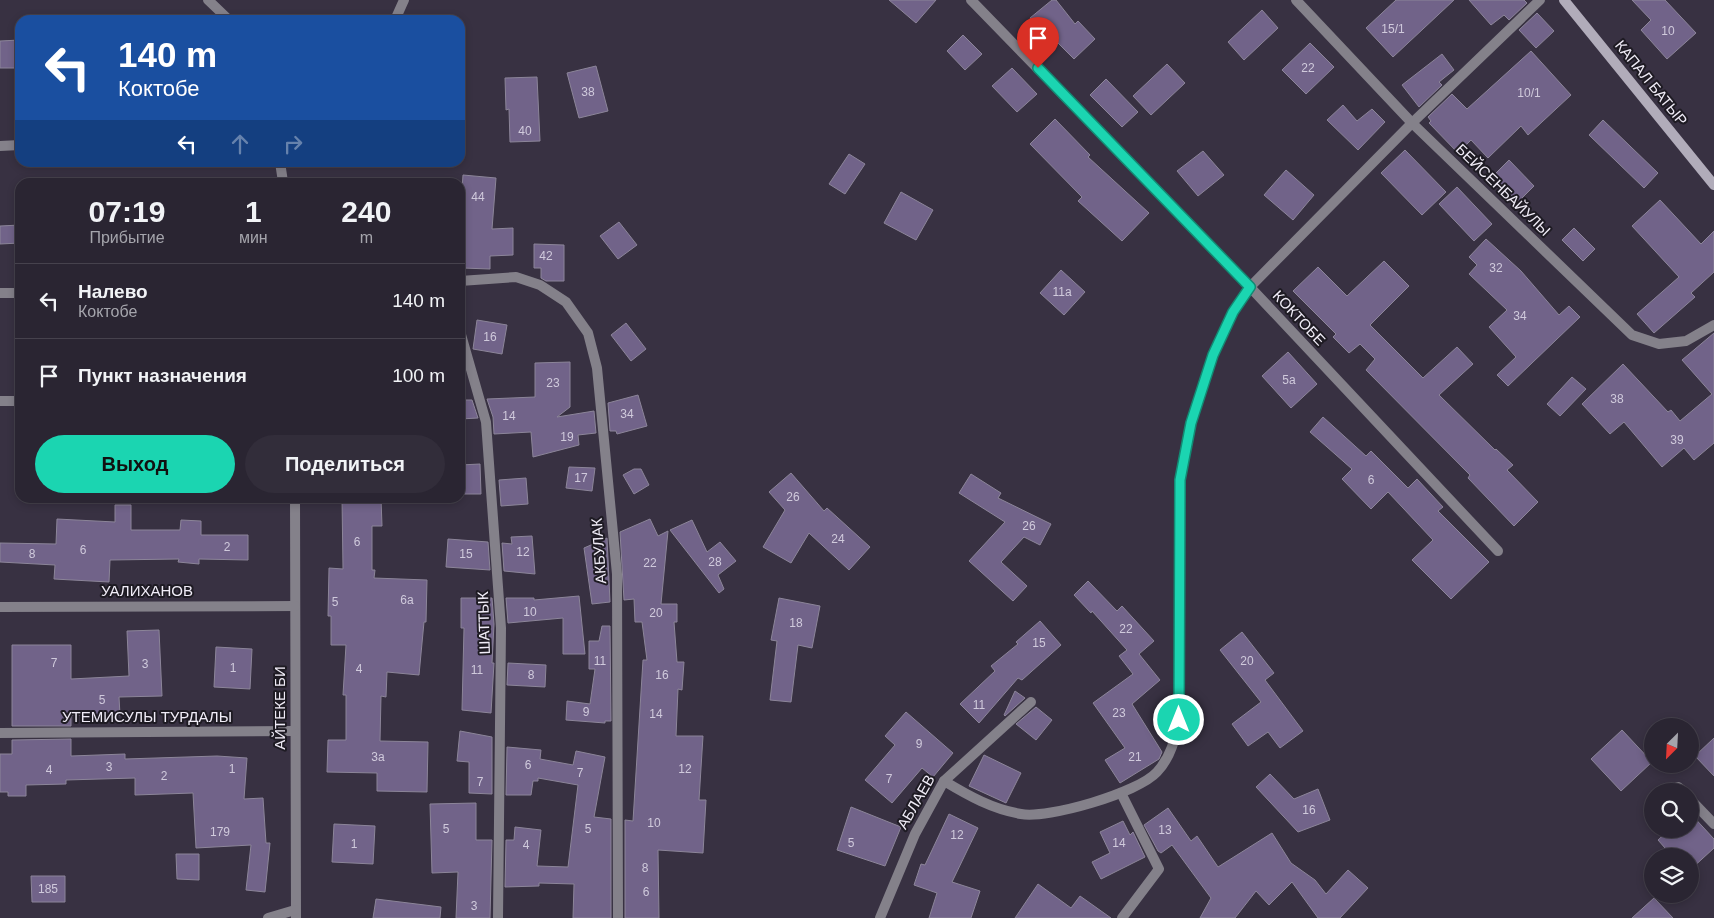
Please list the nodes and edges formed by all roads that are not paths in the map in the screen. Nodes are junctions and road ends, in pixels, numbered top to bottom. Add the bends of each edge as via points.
1 (208, 0) edge
2 (404, 0) edge
3 (971, 0) edge
4 (1296, 0) edge
5 (1540, 0) edge
6 (1564, 0) edge
7 (224, 15) edge
8 (397, 15) edge
9 (1412, 123) junction
10 (15, 145) edge
11 (0, 146) edge
12 (1714, 185) edge
13 (465, 280) edge
14 (1250, 287) junction
15 (0, 293) edge
16 (15, 293) edge
17 (1714, 325) edge
18 (465, 348) edge
19 (0, 401) edge
20 (15, 401) edge
21 (295, 503) edge
22 (1498, 551) dead end
23 (295, 606) junction
24 (0, 607) edge
25 (1031, 702) dead end
26 (294, 731) junction
27 (0, 733) edge
28 (944, 781) junction
29 (1121, 793) junction
30 (1699, 808) edge
31 (1714, 824) edge
32 (295, 914) edge
33 (268, 918) edge
34 (498, 918) edge
35 (618, 918) edge
36 (880, 918) edge
37 (1122, 918) edge

1 - 7 street
2 - 8 street
3 - 14 street, КОКТОБЕ
4 - 9 street, БЕЙСЕНБАЙУЛЫ
5 - 9 street
6 - 12 main road, КАПАЛ БАТЫР
9 - 14 street
9 - 17 street, БЕЙСЕНБАЙУЛЫ via 1632,335 1659,344 1686,341
10 - 11 street
13 - 35 street, АКБУЛАК via 516,277 540,286 566,302 588,333 597,368 617,574
14 - 22 street, КОКТОБЕ
14 - 29 street via 1233,312 1213,355 1191,423 1180,480 1179,720 1174,742 1168,758 1156,773
15 - 16 street
18 - 34 street, ШАТТЫК via 486,422 501,628
19 - 20 street
21 - 23 street, АЙТЕКЕ БИ
23 - 24 street, УАЛИХАНОВ
23 - 26 street, АЙТЕКЕ БИ
25 - 28 street, АБЛАЕВ
26 - 27 street, УТЕМИСУЛЫ ТУРДАЛЫ
26 - 32 street, АЙТЕКЕ БИ
28 - 29 street via 992,807 1022,814 1040,814
28 - 36 street, АБЛАЕВ via 914,834
29 - 37 street via 1159,869
30 - 31 street
32 - 33 street

